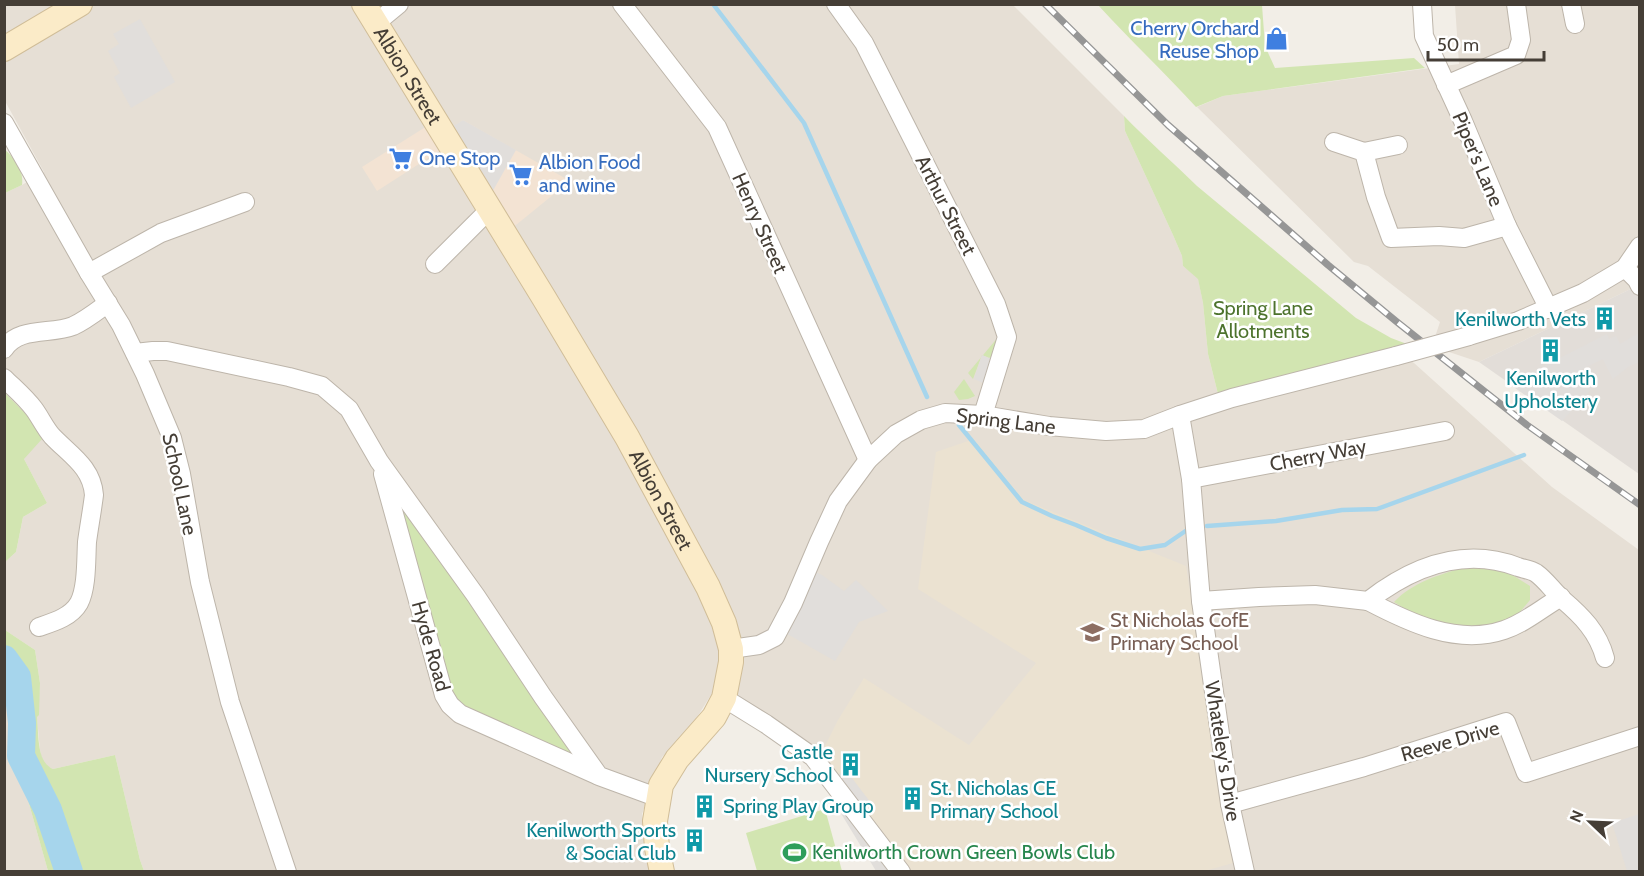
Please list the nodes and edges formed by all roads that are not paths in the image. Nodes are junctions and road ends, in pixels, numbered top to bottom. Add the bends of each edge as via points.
1 (80, 4) edge
2 (399, 4) edge
3 (622, 4) edge
4 (836, 4) edge
5 (1422, 4) edge
6 (1516, 4) edge
7 (1571, 4) edge
8 (370, 14) edge
9 (1575, 24) dead end
10 (4, 49) edge
11 (1446, 85) junction
12 (4, 123) edge
13 (1334, 142) dead end
14 (1398, 145) dead end
15 (1364, 152) junction
16 (245, 202) dead end
17 (490, 209) junction
18 (1506, 226) junction
19 (1640, 246) edge
20 (435, 264) dead end
21 (1625, 268) junction
22 (89, 273) junction
23 (1640, 286) edge
24 (108, 303) junction
25 (1549, 309) junction
26 (4, 349) edge
27 (135, 353) junction
28 (4, 378) edge
29 (1180, 414) junction
30 (983, 415) junction
31 (1445, 431) dead end
32 (868, 460) junction
33 (379, 461) junction
34 (1191, 479) junction
35 (1560, 597) junction
36 (1201, 601) junction
37 (1368, 601) junction
38 (39, 627) dead end
39 (731, 649) junction
40 (1605, 658) dead end
41 (724, 698) junction
42 (1640, 736) edge
43 (598, 776) junction
44 (659, 798) junction
45 (1230, 804) junction
46 (287, 872) edge
47 (662, 872) edge
48 (901, 872) edge
49 (1245, 872) edge

1 - 10 street
2 - 8 street
3 - 32 street, Henry Street via 717,127
4 - 30 street, Arthur Street via 864,43 996,304 1007,337
5 - 11 street, Piper's Lane via 1424,36
6 - 11 street via 1521,40 1516,56
7 - 9 street
8 - 17 street, Albion Street
11 - 18 street, Piper's Lane
12 - 22 street, School Lane
13 - 15 street
14 - 15 street
15 - 18 street via 1383,242 1439,236 1464,238
16 - 22 street via 161,233
17 - 20 street
17 - 39 street, Albion Street via 627,437 708,587
18 - 25 street, Piper's Lane
19 - 21 street
21 - 23 street
21 - 25 street, Spring Lane
22 - 24 street, School Lane
24 - 26 street via 72,326 22,335
24 - 27 street, School Lane
25 - 29 street, Spring Lane, bridge via 1469,336
27 - 33 street, Hyde Road via 167,351 322,386 349,409
27 - 46 street, School Lane via 172,438 202,592 227,692
28 - 38 street via 35,410 53,437 82,464 94,488 79,603 67,616
29 - 30 street, Spring Lane via 1144,429 1106,431
29 - 34 street, Whateley's Drive
30 - 32 street, Spring Lane via 945,413 921,420 896,434
31 - 34 street, Cherry Way
32 - 39 street, Spring Lane via 838,501 776,637 759,645
33 - 43 street, Hyde Road
33 - 43 street, Hyde Road via 450,705 460,714
34 - 36 street, Whateley's Drive
35 - 37 street via 1529,618 1485,635 1428,628
35 - 37 street via 1535,573 1483,557 1454,559 1428,567 1386,587
35 - 40 street via 1589,626
36 - 37 street via 1315,595
36 - 45 street, Whateley's Drive
39 - 41 street, Albion Street
41 - 44 street, Albion Street via 714,717 677,759 661,785
41 - 48 street via 813,757
42 - 45 street, Reeve Drive via 1526,773 1506,722
43 - 44 street, Hyde Road
44 - 47 street, Albion Street via 657,848
45 - 49 street, Whateley's Drive

